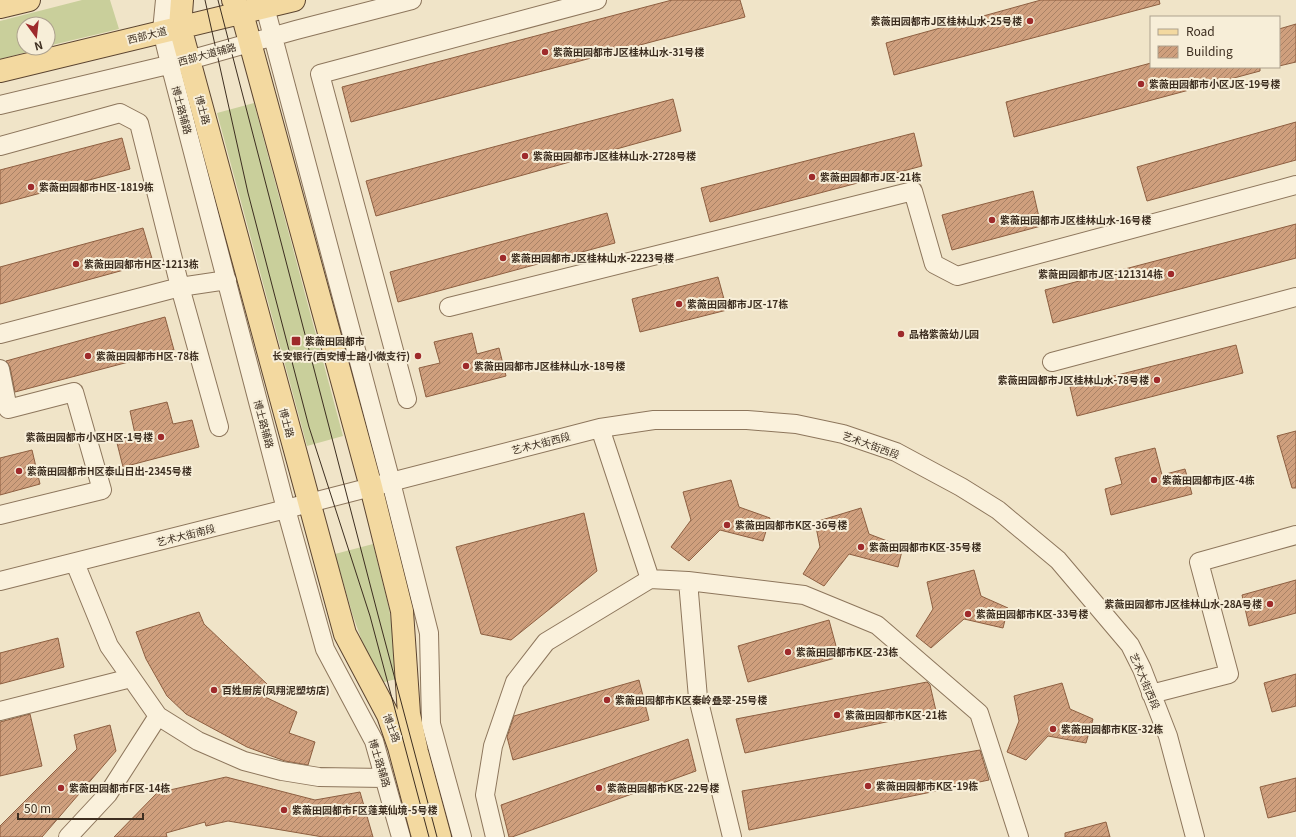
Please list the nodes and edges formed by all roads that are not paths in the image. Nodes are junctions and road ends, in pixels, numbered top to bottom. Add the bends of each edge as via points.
1 (29, 0) edge
2 (164, 0) edge
3 (182, 0) edge
4 (294, 0) edge
5 (412, 0) edge
6 (597, 0) edge
7 (250, 5) edge
8 (0, 7) edge
9 (171, 29) junction
10 (272, 36) junction
11 (250, 42) junction
12 (180, 62) junction
13 (0, 71) edge
14 (0, 105) edge
15 (0, 146) edge
16 (1296, 185) edge
17 (227, 280) junction
18 (180, 287) junction
19 (1296, 297) edge
20 (449, 307) dead end
21 (0, 334) edge
22 (1052, 362) dead end
23 (0, 368) edge
24 (407, 399) dead end
25 (219, 427) dead end
26 (600, 428) junction
27 (381, 485) junction
28 (309, 503) junction
29 (286, 509) junction
30 (0, 515) edge
31 (1296, 535) edge
32 (75, 563) junction
33 (650, 579) junction
34 (0, 581) edge
35 (688, 581) junction
36 (131, 678) junction
37 (1151, 694) junction
38 (0, 711) edge
39 (158, 716) junction
40 (384, 778) junction
41 (68, 837) edge
42 (401, 837) edge
43 (423, 837) edge
44 (440, 837) edge
45 (462, 837) edge
46 (495, 837) edge
47 (732, 837) edge
48 (1019, 837) edge
49 (1195, 837) edge

1 - 8 main road
2 - 9 street
3 - 9 main road, 博士路
4 - 7 main road, 西部大道
5 - 10 street, 西部大道辅路
6 - 24 street via 320,74
7 - 9 main road, 西部大道
7 - 10 street
7 - 11 main road, 博士路
9 - 12 main road, 博士路
9 - 13 main road, 西部大道
10 - 11 street, 西部大道辅路
10 - 27 street
11 - 12 street, 西部大道辅路
11 - 27 main road, 博士路
12 - 14 street, 西部大道辅路
12 - 17 street, 博士路辅路
12 - 28 main road, 博士路
15 - 18 street via 120,113 139,123
16 - 20 street via 957,276 934,264 913,191
17 - 18 street
17 - 29 street, 博士路辅路
18 - 21 street
18 - 25 street
19 - 22 street
23 - 30 street via 8,409 74,392 102,490
26 - 27 street, 艺术大街西段
26 - 33 street
26 - 37 street, 艺术大街西段 via 654,420 747,420 796,424 843,434 896,452 998,510 1058,560 1130,645
27 - 28 street, 艺术大街南段
27 - 44 main road, 博士路 via 402,611 409,714
27 - 45 street via 429,633 431,724
28 - 29 street, 艺术大街南段
28 - 43 main road, 博士路 via 345,634 388,715
29 - 32 street, 艺术大街南段
29 - 40 street, 博士路辅路 via 325,649 374,741
31 - 37 street via 1199,562 1229,674
32 - 34 street, 艺术大街南段
32 - 36 street via 109,646
33 - 35 street
33 - 46 street via 546,642 515,682 493,746 484,795
35 - 47 street via 698,698
35 - 48 street via 804,595 877,625 979,713
36 - 38 street
36 - 39 street
37 - 49 street, 艺术大街西段 via 1168,736
39 - 40 street via 198,742 244,761 319,777
39 - 41 street via 108,794
40 - 42 street, 博士路辅路

